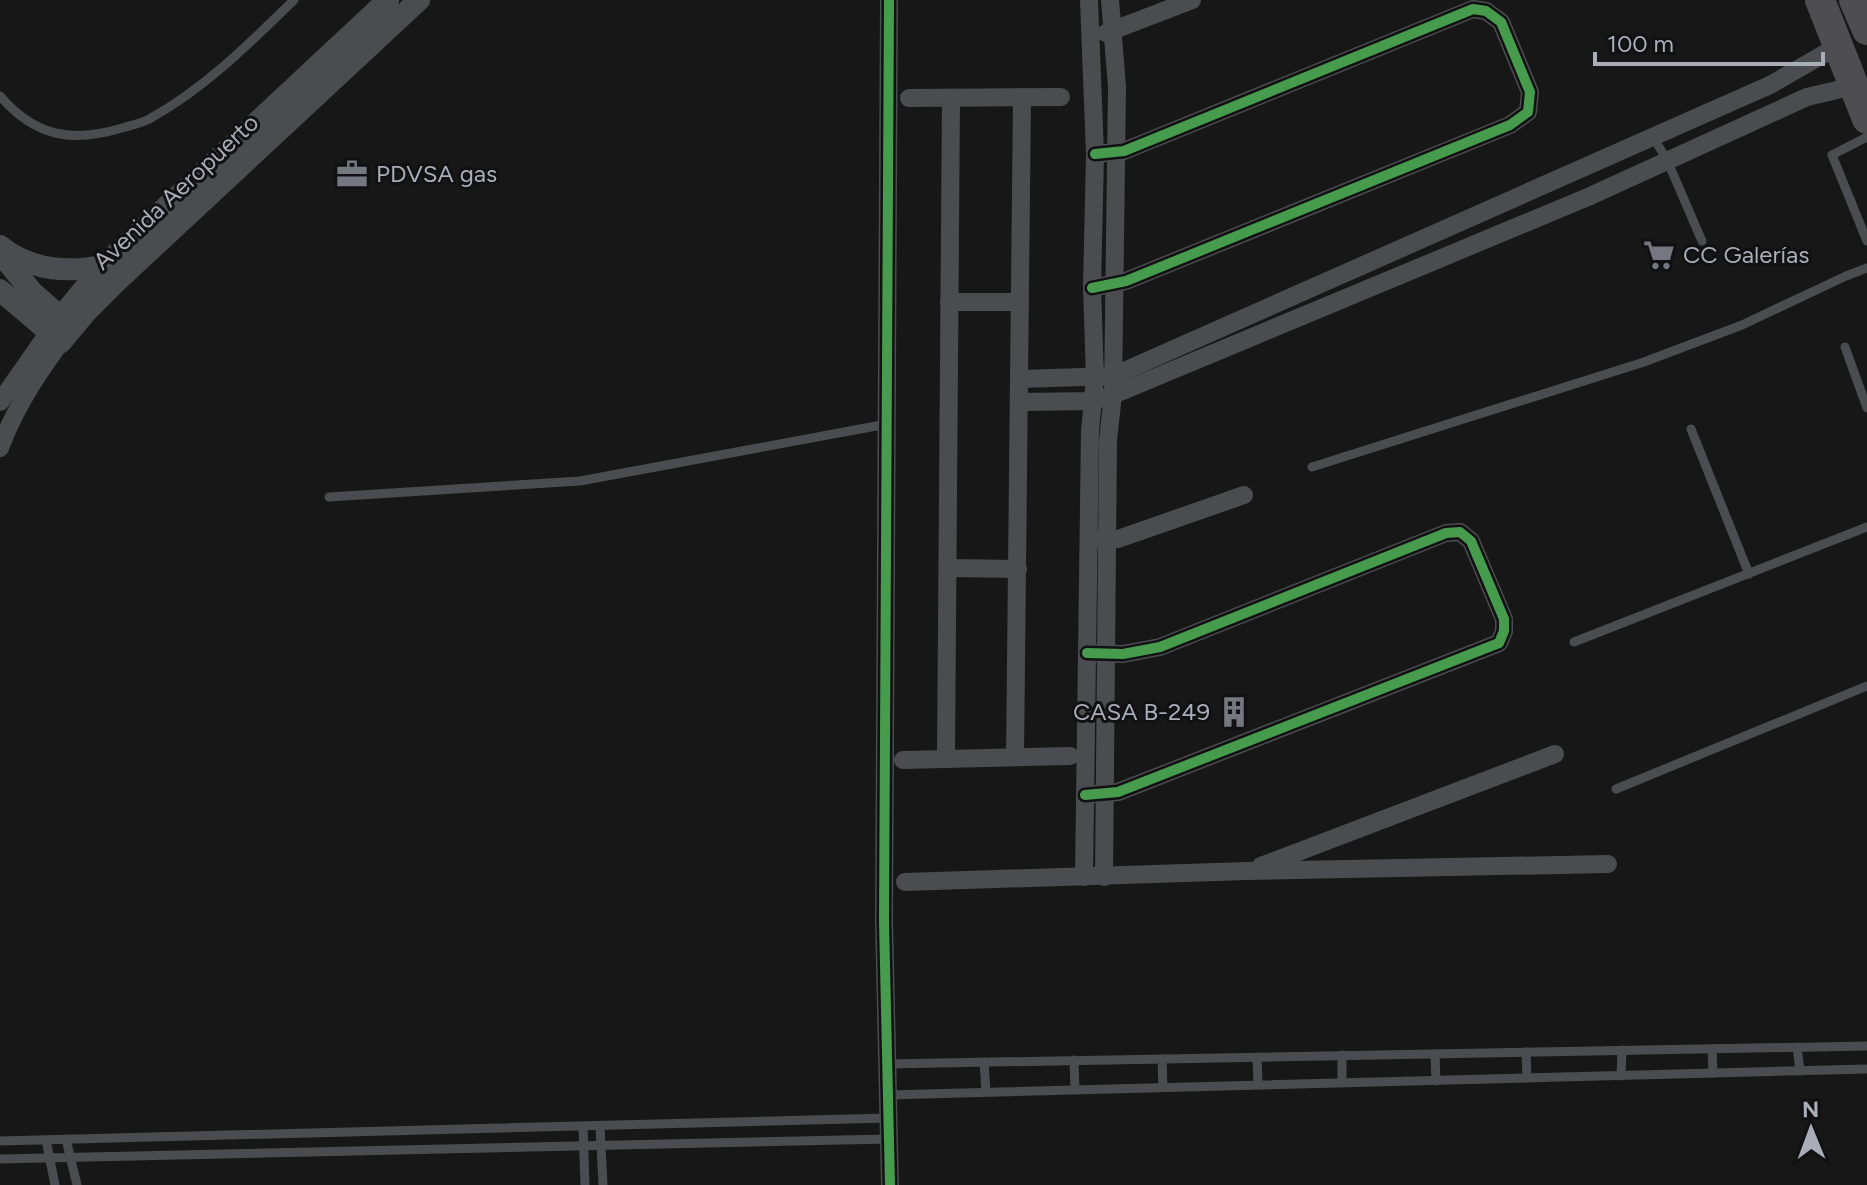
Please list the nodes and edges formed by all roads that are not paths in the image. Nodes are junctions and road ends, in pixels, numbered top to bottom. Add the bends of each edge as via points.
1 (294, 0) edge
2 (388, 0) edge
3 (419, 0) edge
4 (889, 0) edge
5 (1089, 0) edge
6 (1110, 0) edge
7 (1192, 0) edge
8 (1820, 0) edge
9 (1854, 0) edge
10 (1867, 30) edge
11 (1114, 31) junction
12 (1091, 36) junction
13 (1838, 46) junction
14 (1854, 86) junction
15 (1117, 87) junction
16 (1094, 88) junction
17 (0, 96) edge
18 (1022, 97) junction
19 (1061, 97) dead end
20 (909, 98) dead end
21 (951, 98) junction
22 (1867, 119) edge
23 (1653, 137) junction
24 (1867, 137) edge
25 (1116, 153) junction
26 (1095, 154) junction
27 (1667, 160) junction
28 (1702, 241) dead end
29 (1867, 241) edge
30 (0, 246) edge
31 (0, 252) edge
32 (103, 266) junction
33 (1867, 268) edge
34 (1113, 285) junction
35 (1092, 288) junction
36 (0, 290) edge
37 (949, 302) junction
38 (1020, 302) junction
39 (61, 330) junction
40 (1845, 347) dead end
41 (1104, 377) junction
42 (1021, 379) junction
43 (1113, 395) junction
44 (1093, 401) junction
45 (0, 402) edge
46 (1021, 402) junction
47 (1867, 408) edge
48 (887, 424) junction
49 (1691, 429) dead end
50 (0, 448) edge
51 (1312, 467) dead end
52 (1244, 495) dead end
53 (329, 497) dead end
54 (1867, 527) edge
55 (1088, 540) junction
56 (1107, 540) junction
57 (948, 568) junction
58 (1018, 569) junction
59 (1749, 574) junction
60 (1574, 642) dead end
61 (1087, 653) junction
62 (1107, 654) junction
63 (1867, 686) edge
64 (1555, 754) dead end
65 (1070, 756) dead end
66 (1015, 757) junction
67 (946, 758) junction
68 (903, 760) dead end
69 (1616, 789) dead end
70 (1085, 795) junction
71 (1105, 795) junction
72 (1608, 864) dead end
73 (1247, 871) junction
74 (1084, 877) junction
75 (1104, 877) junction
76 (905, 882) dead end
77 (1867, 1046) edge
78 (1797, 1047) junction
79 (1712, 1049) junction
80 (1622, 1050) junction
81 (1526, 1052) junction
82 (1435, 1054) junction
83 (1342, 1055) junction
84 (1257, 1057) junction
85 (1162, 1059) junction
86 (1074, 1060) junction
87 (984, 1062) junction
88 (887, 1064) junction
89 (1867, 1069) edge
90 (1800, 1071) junction
91 (1713, 1073) junction
92 (1621, 1076) junction
93 (1527, 1078) junction
94 (1436, 1081) junction
95 (1342, 1083) junction
96 (1258, 1085) junction
97 (1163, 1087) junction
98 (1075, 1090) junction
99 (986, 1092) junction
100 (888, 1095) junction
101 (888, 1118) junction
102 (789, 1121) junction
103 (728, 1122) junction
104 (669, 1124) junction
105 (583, 1126) junction
106 (600, 1126) junction
107 (522, 1128) junction
108 (433, 1130) junction
109 (351, 1132) junction
110 (266, 1134) junction
111 (161, 1137) junction
112 (66, 1139) junction
113 (889, 1139) junction
114 (46, 1140) junction
115 (0, 1141) edge
116 (788, 1141) junction
117 (728, 1143) junction
118 (669, 1144) junction
119 (601, 1145) junction
120 (584, 1146) junction
121 (521, 1147) junction
122 (433, 1150) junction
123 (352, 1152) junction
124 (265, 1153) junction
125 (162, 1156) junction
126 (0, 1159) edge
127 (48, 1159) junction
128 (70, 1159) junction
129 (55, 1185) edge
130 (77, 1185) edge
131 (585, 1185) edge
132 (603, 1185) edge
133 (890, 1185) edge

1 - 17 lane via 230,62 149,120 74,138 42,129 14,113
2 - 32 street, Avenida Aeropuerto
3 - 39 street, Avenida Aeropuerto
4 - 48 street
5 - 12 street
6 - 11 street
7 - 11 street
8 - 13 highway
9 - 10 highway
11 - 12 street
11 - 15 street
12 - 16 street
13 - 14 highway
13 - 23 street via 1770,85
14 - 22 highway
14 - 27 street via 1807,97
15 - 16 street
15 - 25 street
16 - 26 street
18 - 19 street
18 - 21 street
18 - 38 street
20 - 21 street
21 - 37 street
23 - 27 lane
23 - 41 street
24 - 29 lane via 1832,155
25 - 26 street
25 - 34 street
25 - 34 street via 1473,9 1501,22 1530,92 1528,112 1510,125
26 - 35 street
27 - 28 lane
27 - 43 street
30 - 32 street via 42,267 76,271
31 - 39 street
32 - 39 street, Avenida Aeropuerto
33 - 51 lane via 1644,362
34 - 35 street
34 - 41 street
35 - 41 street
36 - 39 street
37 - 38 street
37 - 57 street
38 - 42 street
39 - 45 street, Avenida Aeropuerto
39 - 50 street, Avenida Aeropuerto
40 - 47 lane
41 - 42 street
41 - 43 street
41 - 44 street
42 - 46 street
43 - 44 street
43 - 56 street
44 - 46 street
44 - 55 street
46 - 58 street
48 - 53 lane via 580,481
48 - 88 street
49 - 59 lane
52 - 56 street
54 - 59 lane
55 - 56 street
55 - 61 street
56 - 62 street
57 - 58 street
57 - 67 street
58 - 66 street
59 - 60 lane
61 - 62 street
61 - 70 street
62 - 71 street
62 - 71 street via 1160,647 1446,533 1460,532 1471,541 1504,619 1499,643
63 - 69 lane
64 - 73 street
65 - 66 street
66 - 67 street
67 - 68 street
70 - 71 street
70 - 74 street
71 - 75 street
72 - 73 street
73 - 75 street
74 - 75 street
74 - 76 street
77 - 78 lane
78 - 79 lane
78 - 90 lane
79 - 80 lane
79 - 91 lane
80 - 81 lane
80 - 92 lane
81 - 82 lane
81 - 93 lane
82 - 83 lane
82 - 94 lane
83 - 84 lane
83 - 95 lane
84 - 85 lane
84 - 96 lane
85 - 86 lane
85 - 97 lane
86 - 87 lane
86 - 98 lane
87 - 88 lane
87 - 99 lane
88 - 100 street
89 - 90 lane
90 - 91 lane
91 - 92 lane
92 - 93 lane
93 - 94 lane
94 - 95 lane
95 - 96 lane
96 - 97 lane
97 - 98 lane
98 - 99 lane
99 - 100 lane
100 - 101 street
101 - 102 lane
101 - 113 street
102 - 103 lane
102 - 116 lane
103 - 104 lane
103 - 117 lane
104 - 106 lane
104 - 118 lane
105 - 106 lane
105 - 107 lane
105 - 120 lane
106 - 119 lane
107 - 108 lane
107 - 121 lane
108 - 109 lane
108 - 122 lane
109 - 110 lane
109 - 123 lane
110 - 111 lane
110 - 124 lane
111 - 112 lane
111 - 125 lane
112 - 114 lane
112 - 128 lane
113 - 116 lane
113 - 133 street
114 - 115 lane
114 - 127 lane
116 - 117 lane
117 - 118 lane
118 - 119 lane
119 - 120 lane
119 - 132 lane
120 - 121 lane
120 - 131 lane
121 - 122 lane
122 - 123 lane
123 - 124 lane
124 - 125 lane
125 - 128 lane
126 - 127 lane
127 - 128 lane
127 - 129 lane
128 - 130 lane

